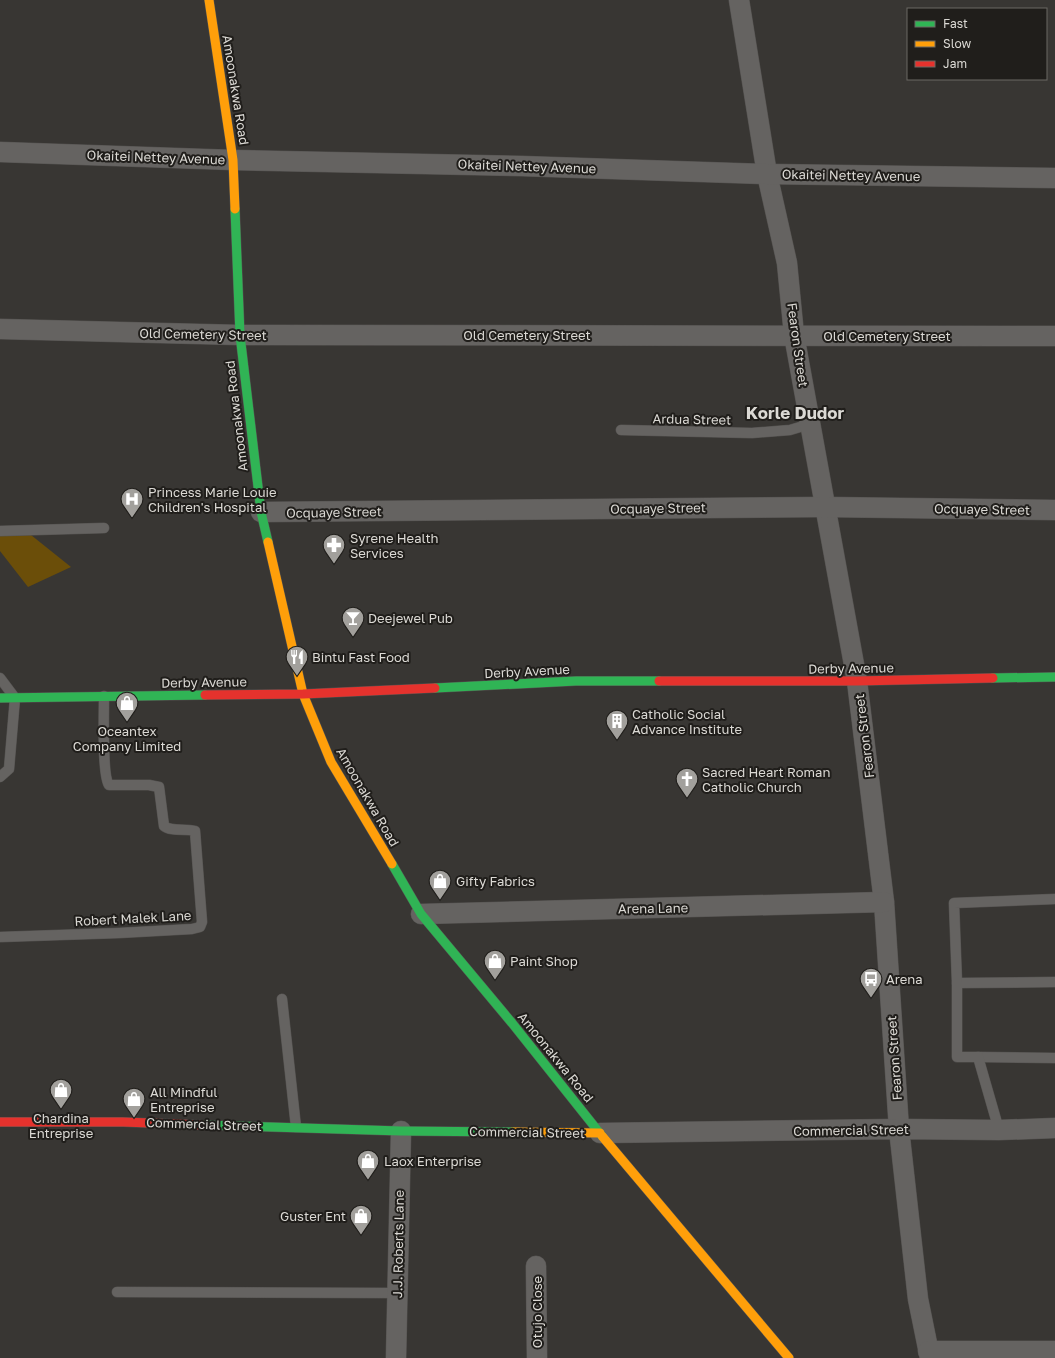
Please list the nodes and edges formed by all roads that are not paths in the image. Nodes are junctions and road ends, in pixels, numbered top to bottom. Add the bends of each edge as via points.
1 (209, 0) edge
2 (739, 0) edge
3 (0, 152) edge
4 (233, 160) junction
5 (767, 174) junction
6 (1055, 178) edge
7 (0, 330) edge
8 (240, 335) junction
9 (794, 335) junction
10 (1055, 336) edge
11 (810, 424) junction
12 (621, 430) dead end
13 (825, 507) junction
14 (1055, 510) edge
15 (260, 512) junction
16 (104, 528) dead end
17 (0, 531) edge
18 (1055, 677) edge
19 (0, 678) edge
20 (857, 681) junction
21 (303, 694) junction
22 (104, 696) junction
23 (0, 698) edge
24 (15, 698) junction
25 (0, 777) edge
26 (1055, 899) edge
27 (884, 902) junction
28 (421, 914) junction
29 (0, 937) edge
30 (1055, 982) edge
31 (957, 983) junction
32 (282, 999) dead end
33 (978, 1057) junction
34 (1055, 1058) edge
35 (0, 1122) edge
36 (296, 1127) junction
37 (1055, 1128) edge
38 (898, 1129) junction
39 (999, 1130) junction
40 (401, 1131) junction
41 (600, 1133) junction
42 (536, 1266) dead end
43 (117, 1292) dead end
44 (397, 1293) junction
45 (1055, 1351) edge
46 (929, 1354) edge
47 (396, 1358) edge
48 (537, 1358) edge
49 (790, 1358) edge

1 - 4 street, Amoonakwa Road
2 - 5 street, Fearon Street
3 - 4 street, Okaitei Nettey Avenue
4 - 5 street, Okaitei Nettey Avenue
4 - 8 street, Amoonakwa Road
5 - 6 street, Okaitei Nettey Avenue
5 - 9 street, Fearon Street via 787,263
7 - 8 street, Old Cemetery Street
8 - 9 street, Old Cemetery Street
8 - 15 street, Amoonakwa Road
9 - 10 street, Old Cemetery Street
9 - 11 street, Fearon Street
11 - 12 lane, Ardua Street via 790,430 752,433
11 - 13 street, Fearon Street
13 - 14 street, Ocquaye Street
13 - 15 street, Ocquaye Street
13 - 20 street, Fearon Street
15 - 21 street, Amoonakwa Road
16 - 17 lane
18 - 20 street, Derby Avenue
19 - 24 lane
20 - 21 street, Derby Avenue via 576,681
20 - 27 street, Fearon Street
21 - 22 street, Derby Avenue
21 - 28 street, Amoonakwa Road via 331,762
22 - 24 street, Derby Avenue
22 - 29 lane, Robert Malek Lane via 107,783 159,787 164,826 167,829 195,831 202,922 200,927
23 - 24 street, Derby Avenue
24 - 25 lane via 8,769
26 - 31 lane via 954,903
27 - 28 street, Arena Lane
27 - 38 street, Fearon Street
28 - 41 street, Amoonakwa Road
30 - 31 lane
31 - 33 lane via 956,1057
32 - 36 lane
33 - 34 lane
33 - 39 lane
35 - 36 street, Commercial Street via 124,1122
36 - 40 street, Commercial Street
37 - 39 street, Commercial Street
38 - 39 street, Commercial Street
38 - 41 street, Commercial Street
38 - 46 street, Fearon Street via 918,1299
40 - 41 street, Commercial Street
40 - 44 street, J.J. Roberts Lane
41 - 49 street, Amoonakwa Road
42 - 48 street, Otujo Close
43 - 44 lane
44 - 47 street, J.J. Roberts Lane
45 - 46 street

